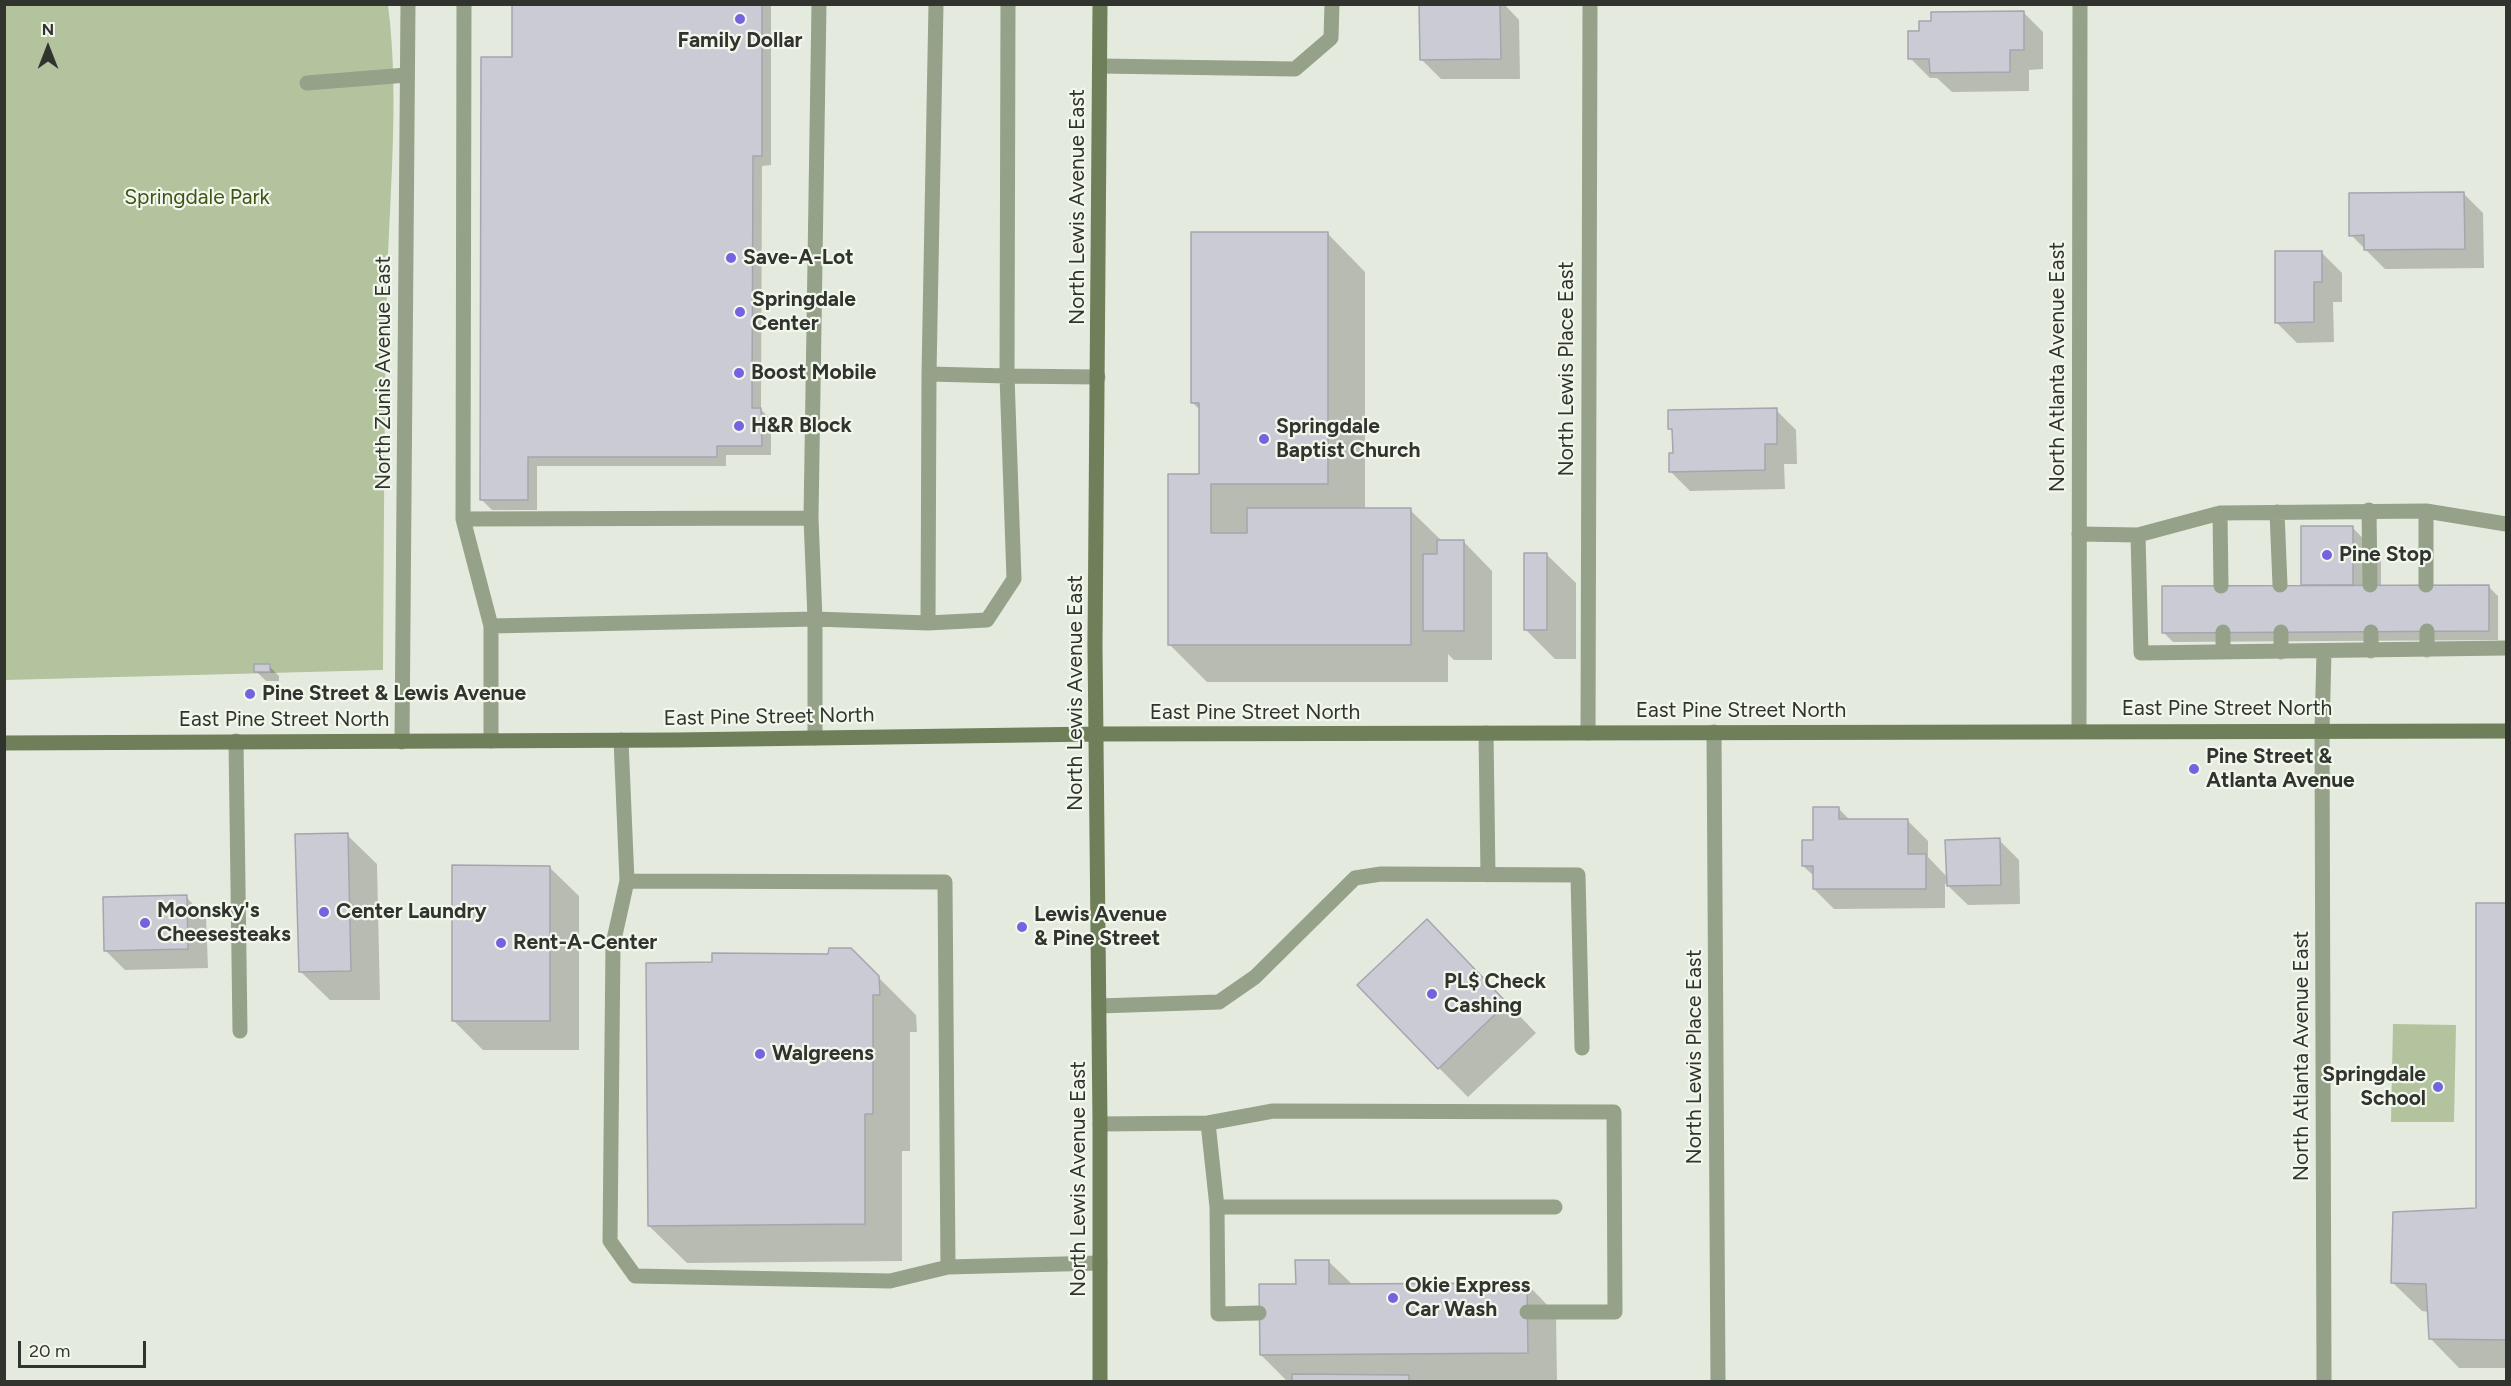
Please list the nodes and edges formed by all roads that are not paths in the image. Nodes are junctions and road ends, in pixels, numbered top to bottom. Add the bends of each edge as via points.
1 (408, 4) edge
2 (464, 4) edge
3 (819, 4) edge
4 (936, 4) edge
5 (1008, 4) edge
6 (1100, 4) edge
7 (1332, 4) edge
8 (1590, 4) edge
9 (2080, 4) edge
10 (1100, 66) junction
11 (407, 75) junction
12 (307, 83) dead end
13 (929, 374) junction
14 (1007, 376) junction
15 (1098, 377) junction
16 (2369, 510) junction
17 (2426, 511) junction
18 (2277, 512) junction
19 (2220, 513) junction
20 (811, 518) junction
21 (463, 519) junction
22 (2506, 524) edge
23 (2079, 534) junction
24 (2138, 535) junction
25 (2280, 585) dead end
26 (2370, 585) dead end
27 (2426, 585) dead end
28 (2222, 586) dead end
29 (815, 619) junction
30 (928, 623) junction
31 (490, 626) junction
32 (2427, 631) dead end
33 (2223, 632) dead end
34 (2281, 632) dead end
35 (2371, 632) dead end
36 (2506, 648) edge
37 (2427, 650) junction
38 (2372, 651) junction
39 (2223, 652) junction
40 (2281, 652) junction
41 (2324, 652) junction
42 (2079, 730) junction
43 (2322, 730) junction
44 (2506, 731) edge
45 (1714, 732) junction
46 (1486, 733) junction
47 (1588, 733) junction
48 (1097, 734) junction
49 (815, 738) junction
50 (621, 740) junction
51 (236, 741) junction
52 (491, 741) junction
53 (402, 742) junction
54 (4, 743) edge
55 (1488, 875) junction
56 (627, 881) junction
57 (1099, 1006) junction
58 (240, 1031) dead end
59 (1582, 1048) dead end
60 (1208, 1123) junction
61 (1100, 1124) junction
62 (1217, 1208) junction
63 (1555, 1208) dead end
64 (1100, 1263) junction
65 (948, 1267) junction
66 (1527, 1312) dead end
67 (1259, 1313) dead end
68 (1100, 1382) edge
69 (1718, 1382) edge
70 (2324, 1382) edge

1 - 11 street, North Zunis Avenue East
2 - 21 street
3 - 20 street
4 - 13 street
5 - 14 street
6 - 10 main road, North Lewis Avenue East
7 - 10 street via 1331,38 1295,69
8 - 47 street, North Lewis Place East
9 - 23 street, North Atlanta Avenue East
10 - 15 main road, North Lewis Avenue East
11 - 12 street
11 - 53 street, North Zunis Avenue East
13 - 14 street
13 - 30 street
14 - 15 street
14 - 30 street via 1014,579 987,620
15 - 48 main road, North Lewis Avenue East
16 - 17 street
16 - 18 street
16 - 26 street
17 - 22 street
17 - 27 street
18 - 19 street
18 - 25 street
19 - 24 street
19 - 28 street
20 - 21 street
20 - 29 street
21 - 31 street
23 - 24 street
23 - 42 street, North Atlanta Avenue East
24 - 39 street via 2141,653
29 - 30 street
29 - 31 street
29 - 49 street
31 - 52 street
32 - 37 street
33 - 39 street
34 - 40 street
35 - 38 street
36 - 37 street
37 - 38 street
38 - 41 street
39 - 40 street
40 - 41 street
41 - 43 street, North Atlanta Avenue East
42 - 43 main road, East Pine Street North
42 - 45 main road, East Pine Street North
43 - 44 main road, East Pine Street North
43 - 70 street, North Atlanta Avenue East
45 - 47 main road, East Pine Street North
45 - 69 street, North Lewis Place East
46 - 47 main road, East Pine Street North
46 - 48 main road, East Pine Street North
46 - 55 street
48 - 49 main road, East Pine Street North
48 - 57 main road, North Lewis Avenue East
49 - 50 main road, East Pine Street North
50 - 52 main road, East Pine Street North
50 - 56 street
51 - 53 main road, East Pine Street North
51 - 54 main road, East Pine Street North
51 - 58 street
52 - 53 main road, East Pine Street North
55 - 57 street via 1381,874 1355,878 1255,977 1219,1002
55 - 59 street via 1578,875
56 - 65 street via 945,882
56 - 65 street via 613,944 610,1240 635,1276 890,1281
57 - 61 main road, North Lewis Avenue East
60 - 61 street
60 - 62 street
60 - 66 street via 1273,1111 1614,1112 1615,1312
61 - 64 main road, North Lewis Avenue East
62 - 63 street
62 - 67 street via 1218,1314
64 - 65 street
64 - 68 main road, North Lewis Avenue East

